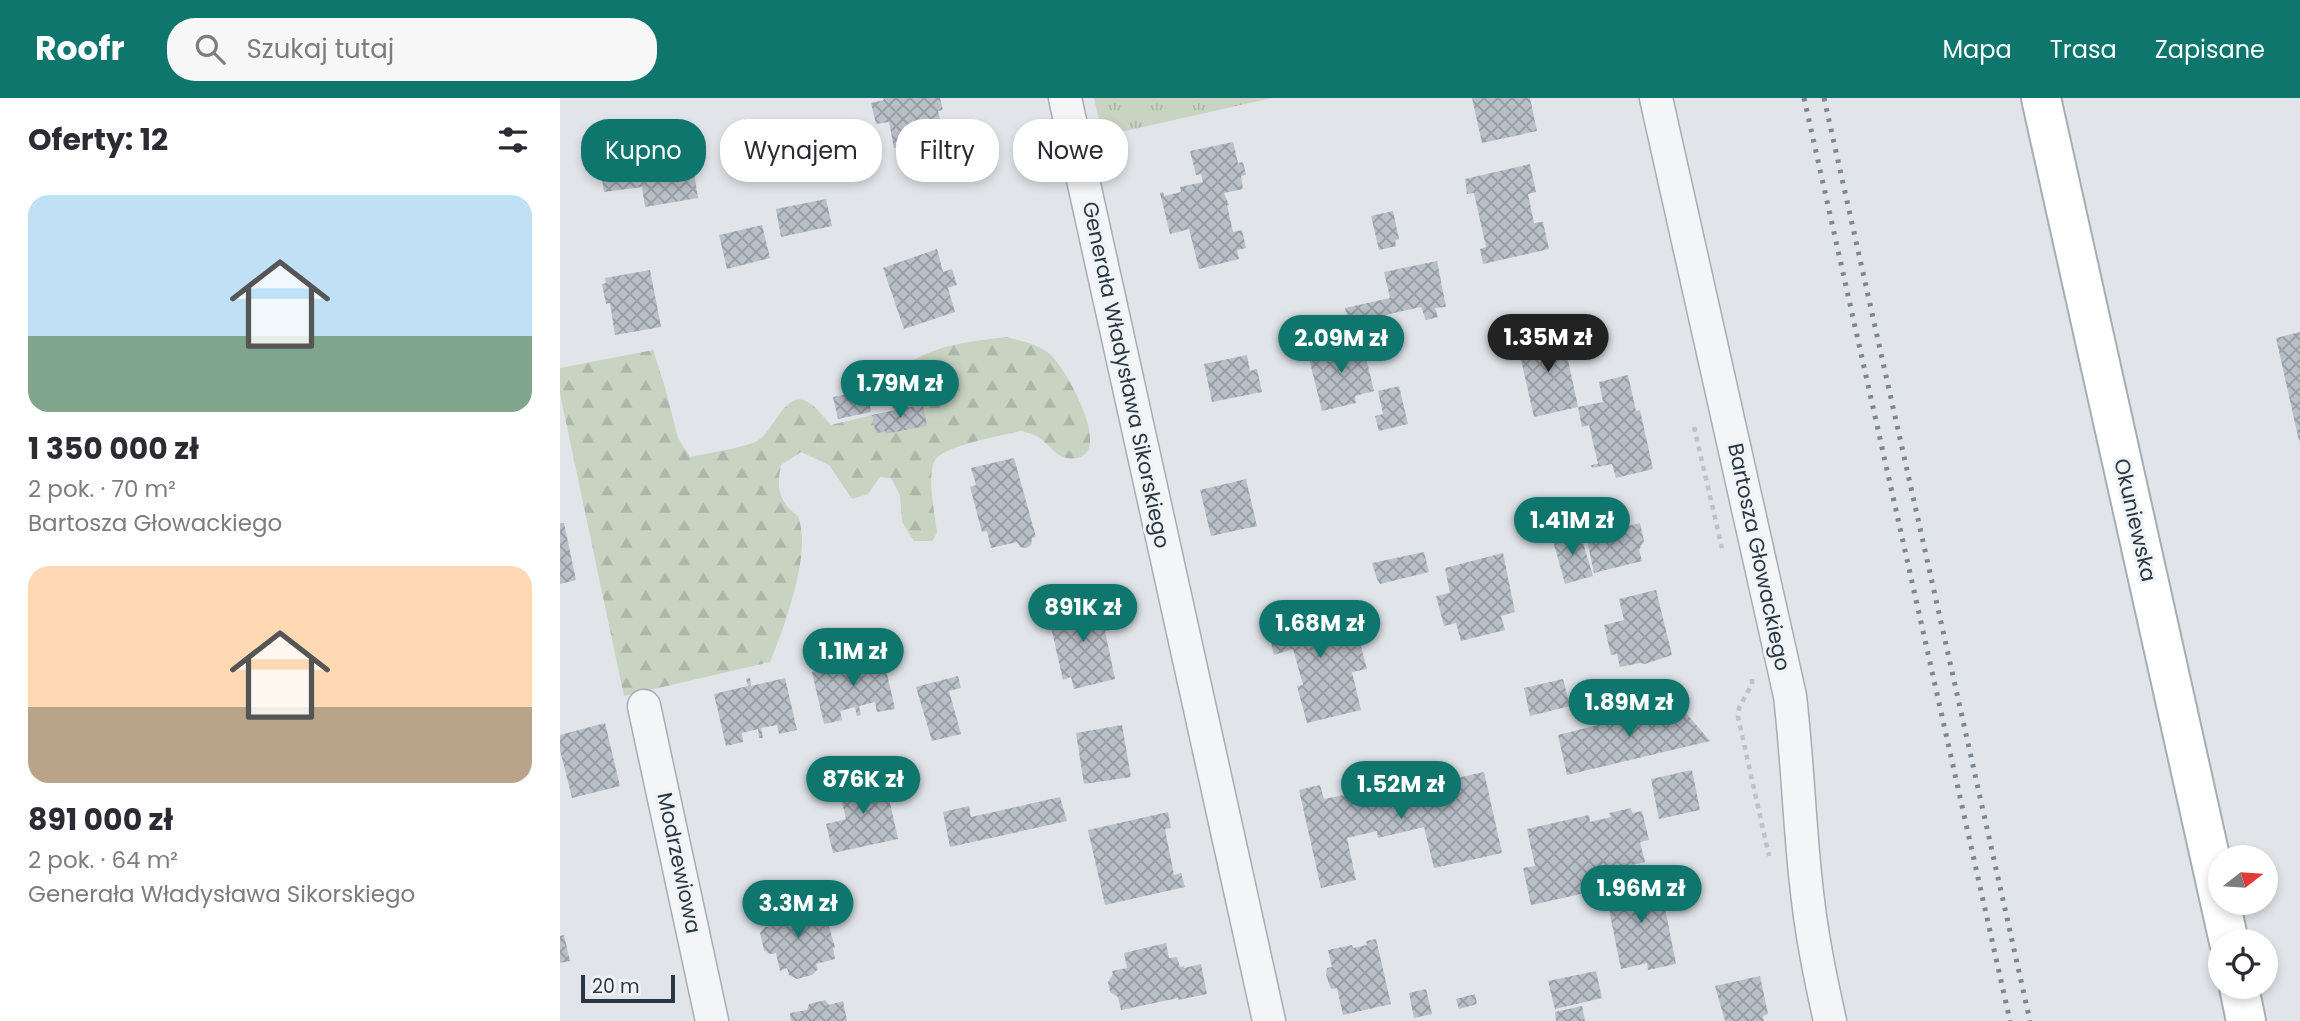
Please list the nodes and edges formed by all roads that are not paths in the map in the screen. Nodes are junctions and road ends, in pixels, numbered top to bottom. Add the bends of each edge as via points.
1 (1065, 98) edge
2 (1656, 98) edge
3 (2041, 98) edge
4 (644, 706) dead end
5 (2226, 929) edge
6 (2241, 999) edge
7 (712, 1021) edge
8 (1269, 1021) edge
9 (1830, 1021) edge
10 (2246, 1021) edge

1 - 8 street, Generała Władysława Sikorskiego
2 - 9 street, Bartosza Głowackiego via 1790,696 1806,881
3 - 5 main road, Okuniewska
4 - 7 street, Modrzewiowa
6 - 10 main road

